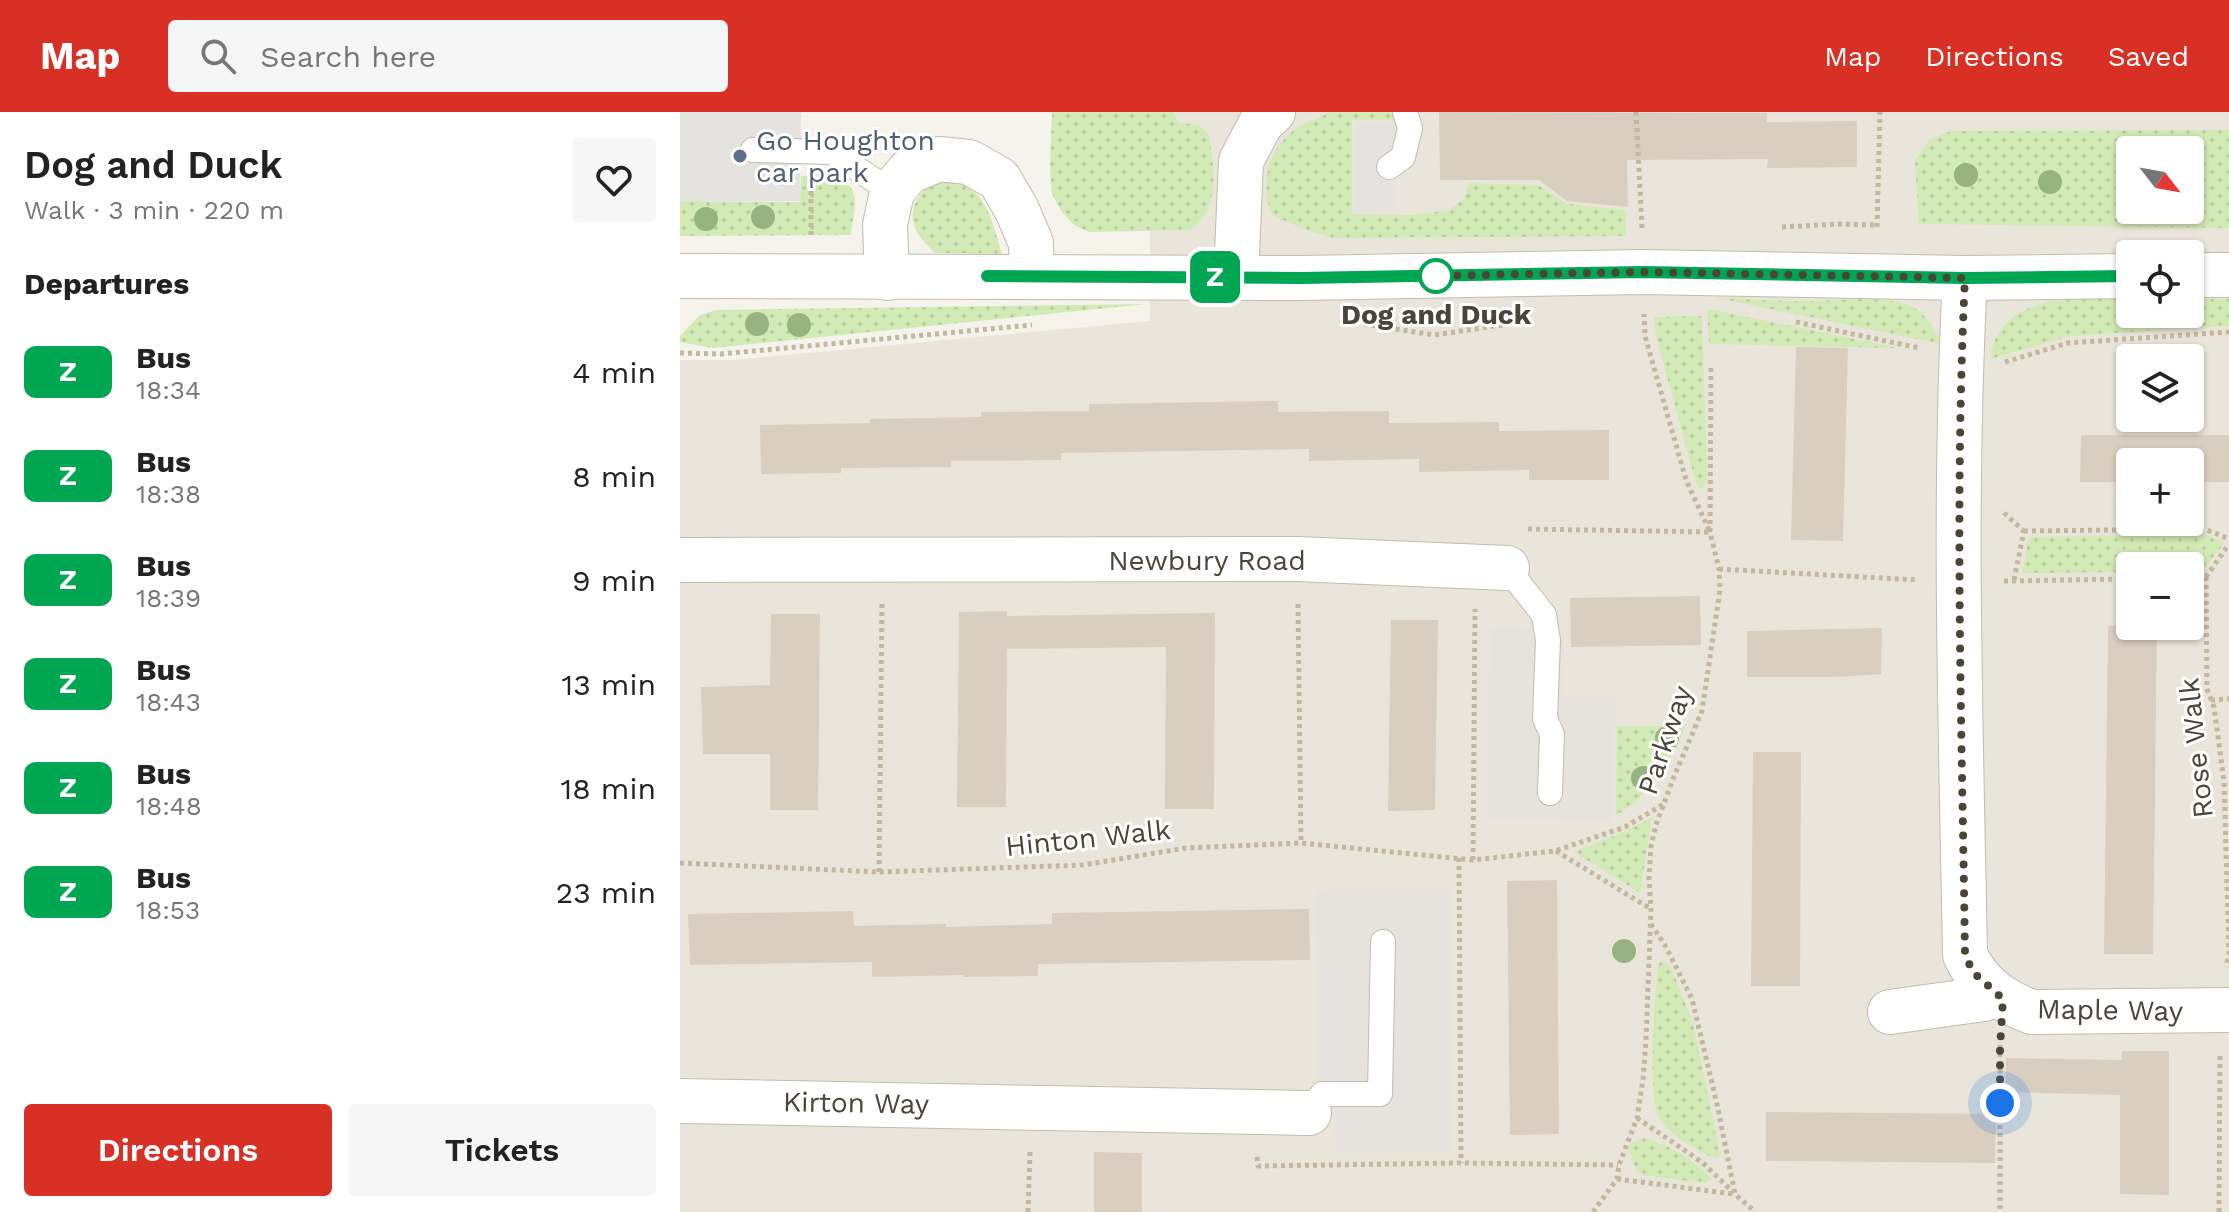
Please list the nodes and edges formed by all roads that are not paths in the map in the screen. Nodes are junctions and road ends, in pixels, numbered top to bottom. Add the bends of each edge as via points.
1 (1405, 112) edge
2 (1260, 116) edge
3 (753, 150) dead end
4 (1389, 167) dead end
5 (892, 192) junction
6 (2204, 275) edge
7 (2229, 275) edge
8 (680, 276) edge
9 (2116, 276) edge
10 (1032, 277) junction
11 (1236, 277) junction
12 (887, 278) junction
13 (1965, 278) junction
14 (680, 560) edge
15 (1491, 568) joint
16 (1550, 793) dead end
17 (1383, 942) dead end
18 (1999, 997) junction
19 (2225, 1010) edge
20 (1890, 1012) dead end
21 (680, 1101) edge
22 (1309, 1113) joint

1 - 4 lane via 1410,128 1403,157
2 - 11 street via 1241,161
3 - 5 lane via 832,152
5 - 10 street via 908,172 939,159 969,162 999,179 1031,243
5 - 12 street via 885,225
6 - 7 street
8 - 12 street
9 - 13 street
10 - 11 street
10 - 12 street
11 - 13 street via 1643,272
13 - 18 street, Maple Way via 1959,582 1965,955 1973,972
14 - 15 street, Newbury Road via 1297,559
15 - 16 lane via 1544,615
17 - 22 lane via 1380,1094 1322,1094
18 - 19 street, Maple Way via 2032,1012
18 - 20 street, Maple Way
21 - 22 street, Kirton Way

